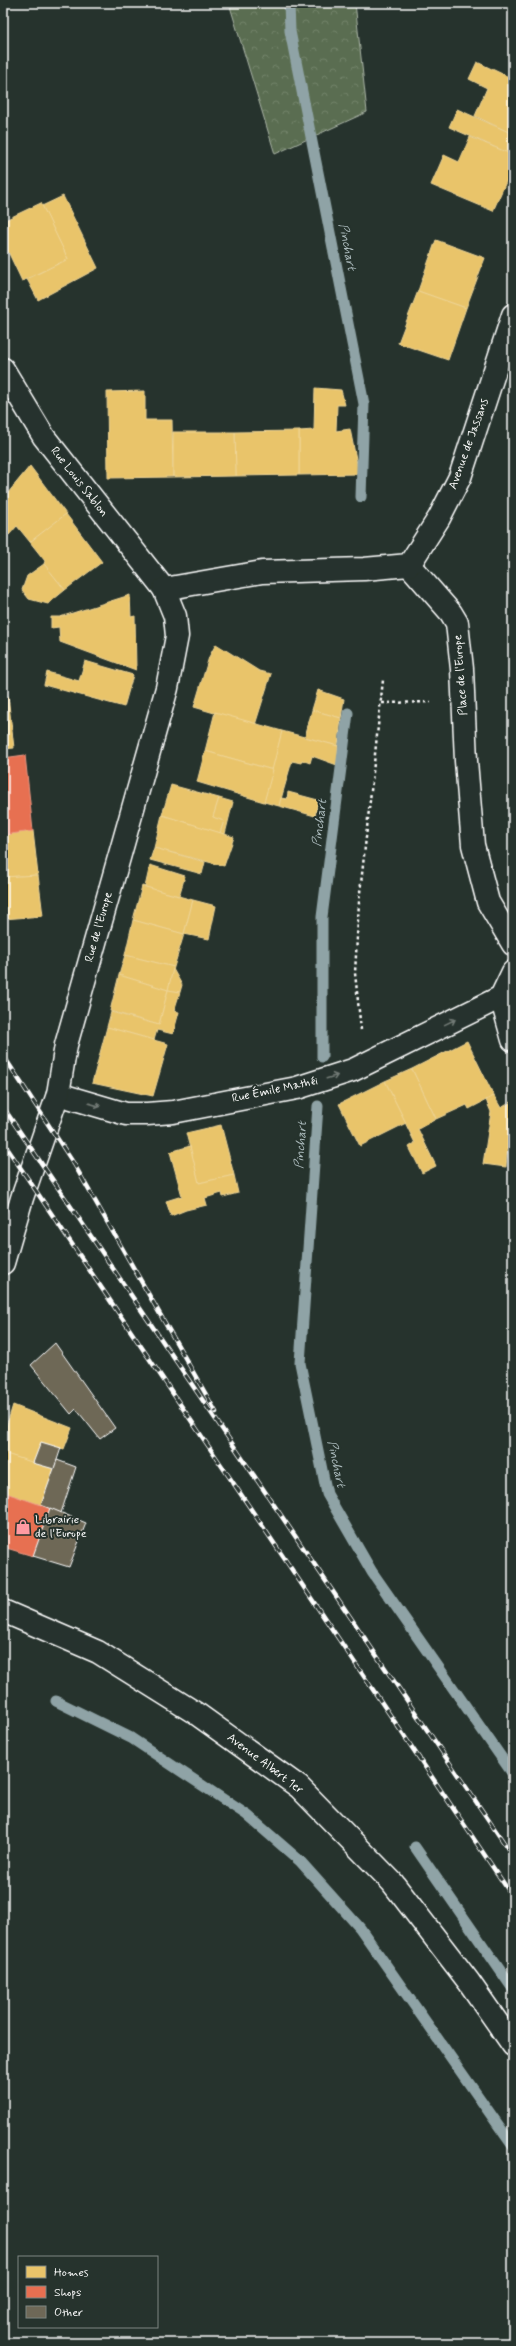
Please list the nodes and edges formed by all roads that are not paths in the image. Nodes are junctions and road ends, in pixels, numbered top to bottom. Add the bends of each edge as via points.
1 (513, 315) edge
2 (3, 369) edge
3 (409, 565) junction
4 (164, 589) junction
5 (513, 944) edge
6 (513, 972) edge
7 (501, 997) junction
8 (513, 1040) edge
9 (58, 1094) junction
10 (3, 1263) edge
11 (3, 1611) edge
12 (513, 2045) edge

1 - 3 street, Avenue de Jassans via 460,477 439,518
2 - 4 street, Rue Louis Sablon via 44,437
3 - 4 street via 262,572
3 - 5 street, Place de l'Europe via 457,623 473,845 488,902
4 - 9 street, Rue de l'Europe via 174,616 177,636 175,654 66,1045
6 - 7 street
7 - 8 street
9 -> 7 street, Rue Émile Mathéi via 126,1114 173,1112 297,1088 353,1070
9 - 10 street, Rue de l'Europe via 22,1198
11 - 12 street, Avenue Albert 1er via 98,1652 197,1714 299,1787 392,1882 469,1982

